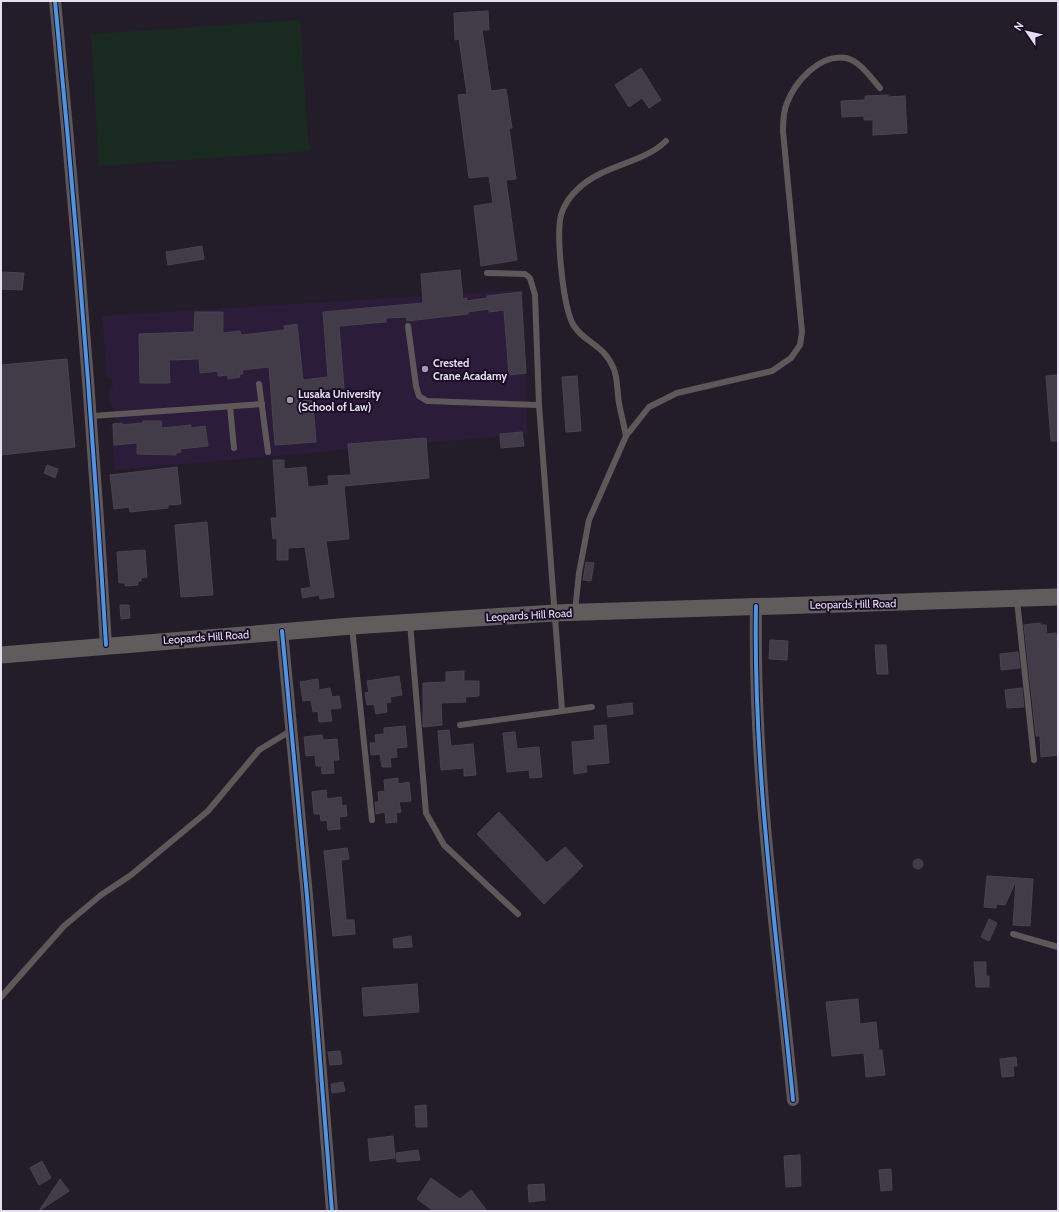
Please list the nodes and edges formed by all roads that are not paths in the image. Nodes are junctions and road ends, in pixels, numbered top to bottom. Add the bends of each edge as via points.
1 (55, 1) edge
2 (880, 88) dead end
3 (666, 141) dead end
4 (487, 273) dead end
5 (408, 326) dead end
6 (259, 384) dead end
7 (262, 404) junction
8 (539, 405) junction
9 (230, 407) junction
10 (92, 416) junction
11 (626, 436) junction
12 (234, 448) dead end
13 (268, 452) dead end
14 (1058, 597) edge
15 (1017, 598) junction
16 (756, 606) junction
17 (554, 613) junction
18 (575, 613) junction
19 (410, 622) junction
20 (352, 626) junction
21 (282, 631) junction
22 (106, 645) junction
23 (1, 655) edge
24 (592, 707) dead end
25 (562, 710) junction
26 (460, 726) dead end
27 (292, 730) junction
28 (1034, 760) dead end
29 (372, 820) dead end
30 (518, 914) dead end
31 (1013, 934) dead end
32 (1058, 946) edge
33 (1, 997) edge
34 (793, 1100) dead end
35 (332, 1211) edge

1 - 10 street via 78,236
2 - 11 lane via 853,61 846,58 827,59 810,70 786,105 783,131 802,332 800,345 791,358 772,371 677,393 660,401 649,407
3 - 11 lane via 658,149 597,175 579,188 564,206 560,223 563,288 569,313 574,326 609,358 614,369
4 - 8 lane via 525,274 530,278 534,295
5 - 8 lane via 416,386 420,396 427,402
6 - 7 lane
7 - 9 lane
7 - 13 lane
8 - 17 lane
9 - 10 lane
9 - 12 lane
10 - 22 street
11 - 18 lane via 588,520
14 - 15 main road, Leopards Hill Road
15 - 16 main road, Leopards Hill Road
15 - 28 lane
16 - 18 main road, Leopards Hill Road
16 - 34 street via 755,652 759,738
17 - 18 main road, Leopards Hill Road
17 - 19 main road, Leopards Hill Road
17 - 25 lane
19 - 20 main road, Leopards Hill Road
19 - 30 lane via 426,813 444,845
20 - 21 main road, Leopards Hill Road
20 - 29 lane
21 - 22 main road, Leopards Hill Road
21 - 27 street
22 - 23 main road, Leopards Hill Road
24 - 25 lane
25 - 26 lane
27 - 33 lane via 260,750 208,811 132,875 101,895 64,926
27 - 35 street
31 - 32 lane

